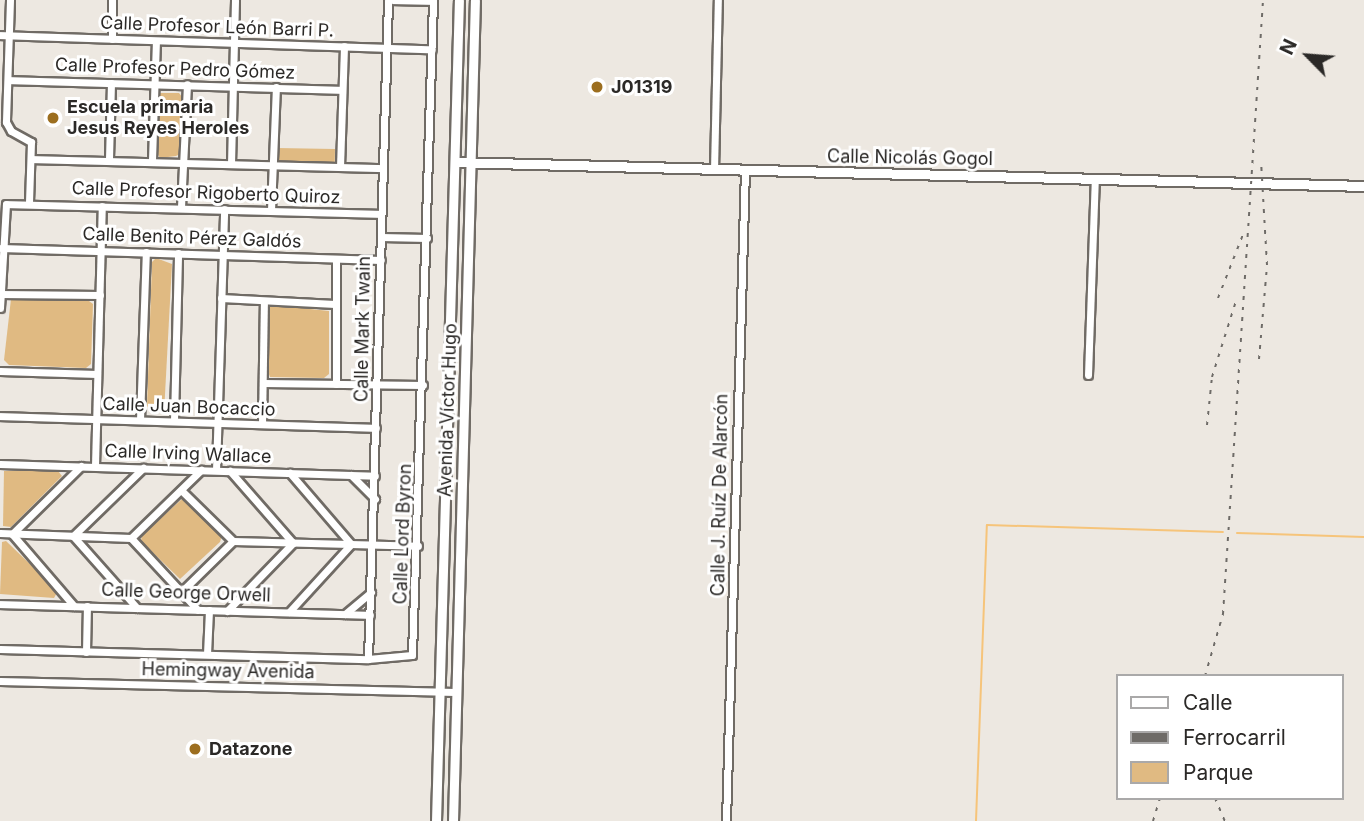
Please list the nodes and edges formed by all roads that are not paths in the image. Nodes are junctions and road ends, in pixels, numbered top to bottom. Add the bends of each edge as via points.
1 (10, 0) edge
2 (112, 0) edge
3 (235, 0) edge
4 (388, 0) edge
5 (393, 0) edge
6 (459, 0) edge
7 (475, 0) edge
8 (718, 0) edge
9 (433, 1) edge
10 (4, 35) edge
11 (112, 39) junction
12 (156, 41) junction
13 (234, 43) junction
14 (344, 46) junction
15 (386, 47) junction
16 (432, 49) junction
17 (8, 80) junction
18 (111, 83) junction
19 (154, 84) junction
20 (187, 84) junction
21 (233, 85) junction
22 (276, 87) junction
23 (342, 90) junction
24 (32, 159) junction
25 (109, 159) junction
26 (152, 160) junction
27 (183, 162) junction
28 (455, 162) junction
29 (471, 163) junction
30 (231, 164) junction
31 (272, 165) junction
32 (340, 167) junction
33 (383, 168) junction
34 (714, 170) junction
35 (745, 171) junction
36 (1095, 178) junction
37 (1364, 186) edge
38 (29, 203) junction
39 (102, 206) junction
40 (181, 207) junction
41 (224, 209) junction
42 (1, 210) edge
43 (271, 210) junction
44 (382, 214) junction
45 (1, 227) edge
46 (381, 237) junction
47 (427, 239) junction
48 (1, 248) edge
49 (102, 251) junction
50 (146, 252) junction
51 (178, 253) junction
52 (223, 254) junction
53 (336, 259) junction
54 (381, 260) junction
55 (0, 294) edge
56 (100, 295) junction
57 (221, 298) junction
58 (264, 301) junction
59 (335, 304) junction
60 (0, 308) edge
61 (0, 371) edge
62 (97, 374) junction
63 (1088, 375) dead end
64 (263, 383) junction
65 (336, 384) junction
66 (378, 385) junction
67 (423, 385) junction
68 (0, 416) edge
69 (95, 420) junction
70 (140, 420) junction
71 (174, 420) junction
72 (218, 423) junction
73 (262, 424) junction
74 (376, 428) junction
75 (0, 464) edge
76 (81, 466) junction
77 (95, 466) junction
78 (143, 468) junction
79 (201, 470) junction
80 (216, 470) junction
81 (230, 471) junction
82 (290, 473) junction
83 (350, 475) junction
84 (375, 476) junction
85 (182, 491) junction
86 (375, 499) junction
87 (0, 533) edge
88 (12, 534) junction
89 (74, 536) junction
90 (131, 538) junction
91 (233, 541) junction
92 (293, 543) junction
93 (351, 544) junction
94 (373, 544) junction
95 (418, 546) junction
96 (182, 591) junction
97 (371, 592) junction
98 (0, 604) edge
99 (74, 606) junction
100 (87, 606) junction
101 (137, 608) junction
102 (198, 610) junction
103 (209, 610) junction
104 (227, 611) junction
105 (289, 612) junction
106 (345, 614) junction
107 (370, 615) junction
108 (0, 649) edge
109 (86, 652) junction
110 (207, 654) junction
111 (368, 659) junction
112 (0, 681) edge
113 (441, 691) junction
114 (455, 692) junction
115 (438, 779) junction
116 (454, 779) junction
117 (436, 821) edge
118 (453, 821) edge
119 (726, 821) edge

1 - 10 street
2 - 11 street
3 - 13 street
4 - 15 street, Calle Mark Twain
5 - 9 street
6 - 28 street, Avenida Víctor Hugo
7 - 29 street, Avenida Víctor Hugo
8 - 34 street
9 - 16 street, Calle Lord Byron
10 - 11 street, Calle Profesor León Barri P.
10 - 17 street
11 - 12 street, Calle Profesor León Barri P.
12 - 13 street, Calle Profesor León Barri P.
12 - 19 street
13 - 14 street, Calle Profesor León Barri P.
13 - 21 street
14 - 15 street, Calle Profesor León Barri P.
14 - 23 street
15 - 16 street, Calle Profesor León Barri P.
15 - 33 street, Calle Mark Twain
16 - 47 street, Calle Lord Byron
17 - 18 street, Calle Profesor Pedro Gómez
17 - 24 street via 8,128 31,142
18 - 19 street, Calle Profesor Pedro Gómez
18 - 25 street
19 - 20 street, Calle Profesor Pedro Gómez
19 - 26 street
20 - 21 street, Calle Profesor Pedro Gómez
20 - 27 street
21 - 22 street, Calle Profesor Pedro Gómez
21 - 30 street
22 - 23 street, Calle Profesor Pedro Gómez
22 - 31 street
23 - 32 street
24 - 25 street
24 - 38 street
25 - 26 street
26 - 27 street
27 - 30 street
27 - 40 street
28 - 29 street, Calle Nicolás Gogol
28 - 113 street, Avenida Víctor Hugo
29 - 34 street, Calle Nicolás Gogol
29 - 114 street, Avenida Víctor Hugo
30 - 31 street
31 - 32 street
31 - 43 street
32 - 33 street
33 - 44 street, Calle Mark Twain
34 - 35 street, Calle Nicolás Gogol
35 - 36 street, Calle Nicolás Gogol
35 - 119 street, Calle J. Ruíz De Alarcón
36 - 37 street, Calle Nicolás Gogol
36 - 63 street
38 - 39 street, Calle Profesor Rigoberto Quiroz
38 - 42 street, Calle Profesor Rigoberto Quiroz via 6,204
39 - 40 street, Calle Profesor Rigoberto Quiroz
39 - 49 street
40 - 41 street, Calle Profesor Rigoberto Quiroz
41 - 43 street, Calle Profesor Rigoberto Quiroz
41 - 52 street
42 - 45 street
43 - 44 street, Calle Profesor Rigoberto Quiroz
44 - 46 street, Calle Mark Twain
45 - 48 street
46 - 47 street
46 - 54 street, Calle Mark Twain
47 - 67 street, Calle Lord Byron
48 - 49 street, Calle Benito Pérez Galdós
48 - 55 street
49 - 50 street, Calle Benito Pérez Galdós
49 - 56 street
50 - 51 street, Calle Benito Pérez Galdós
50 - 70 street
51 - 52 street, Calle Benito Pérez Galdós
51 - 71 street
52 - 53 street, Calle Benito Pérez Galdós
52 - 57 street
53 - 54 street, Calle Benito Pérez Galdós
53 - 59 street
54 - 66 street, Calle Mark Twain
55 - 56 street
55 - 60 street
56 - 62 street
57 - 58 street
57 - 72 street
58 - 59 street
58 - 64 street
59 - 65 street
61 - 62 street
62 - 69 street
64 - 65 street
64 - 73 street
65 - 66 street
66 - 67 street
66 - 74 street, Calle Mark Twain
67 - 95 street, Calle Lord Byron
68 - 69 street, Calle Juan Bocaccio
69 - 70 street, Calle Juan Bocaccio
69 - 77 street
70 - 71 street, Calle Juan Bocaccio
71 - 72 street, Calle Juan Bocaccio
72 - 73 street, Calle Juan Bocaccio
72 - 80 street
73 - 74 street, Calle Juan Bocaccio
74 - 84 street, Calle Mark Twain
75 - 76 street, Calle Irving Wallace
76 - 77 street, Calle Irving Wallace
76 - 88 street
77 - 78 street, Calle Irving Wallace
78 - 79 street, Calle Irving Wallace
78 - 89 street
79 - 80 street, Calle Irving Wallace
79 - 85 street
80 - 81 street, Calle Irving Wallace
81 - 82 street, Calle Irving Wallace
81 - 92 street
82 - 83 street, Calle Irving Wallace
82 - 93 street
83 - 84 street, Calle Irving Wallace
83 - 86 street
84 - 86 street, Calle Mark Twain
85 - 90 street
85 - 91 street
86 - 94 street, Calle Mark Twain
87 - 88 street
88 - 89 street
88 - 99 street
89 - 90 street
89 - 101 street
90 - 96 street
91 - 92 street
91 - 96 street
92 - 93 street
92 - 104 street
93 - 94 street
93 - 105 street
94 - 95 street
94 - 97 street, Calle Mark Twain
95 - 111 street, Calle Lord Byron via 414,651 405,659
96 - 102 street
97 - 106 street
97 - 107 street, Calle Mark Twain
98 - 99 street, Calle George Orwell
99 - 100 street, Calle George Orwell
100 - 101 street, Calle George Orwell
100 - 109 street
101 - 102 street, Calle George Orwell
102 - 103 street, Calle George Orwell
103 - 104 street, Calle George Orwell
103 - 110 street
104 - 105 street, Calle George Orwell
105 - 106 street, Calle George Orwell
106 - 107 street, Calle George Orwell
107 - 111 street, Calle Mark Twain
108 - 109 street, Calle Lord Byron
109 - 110 street, Calle Lord Byron
110 - 111 street, Calle Lord Byron
112 - 113 street, Hemingway Avenida
113 - 114 street, Hemingway Avenida
113 - 115 street, Avenida Víctor Hugo
114 - 116 street, Avenida Víctor Hugo
115 - 116 street
115 - 117 street, Avenida Víctor Hugo
116 - 118 street, Avenida Víctor Hugo

